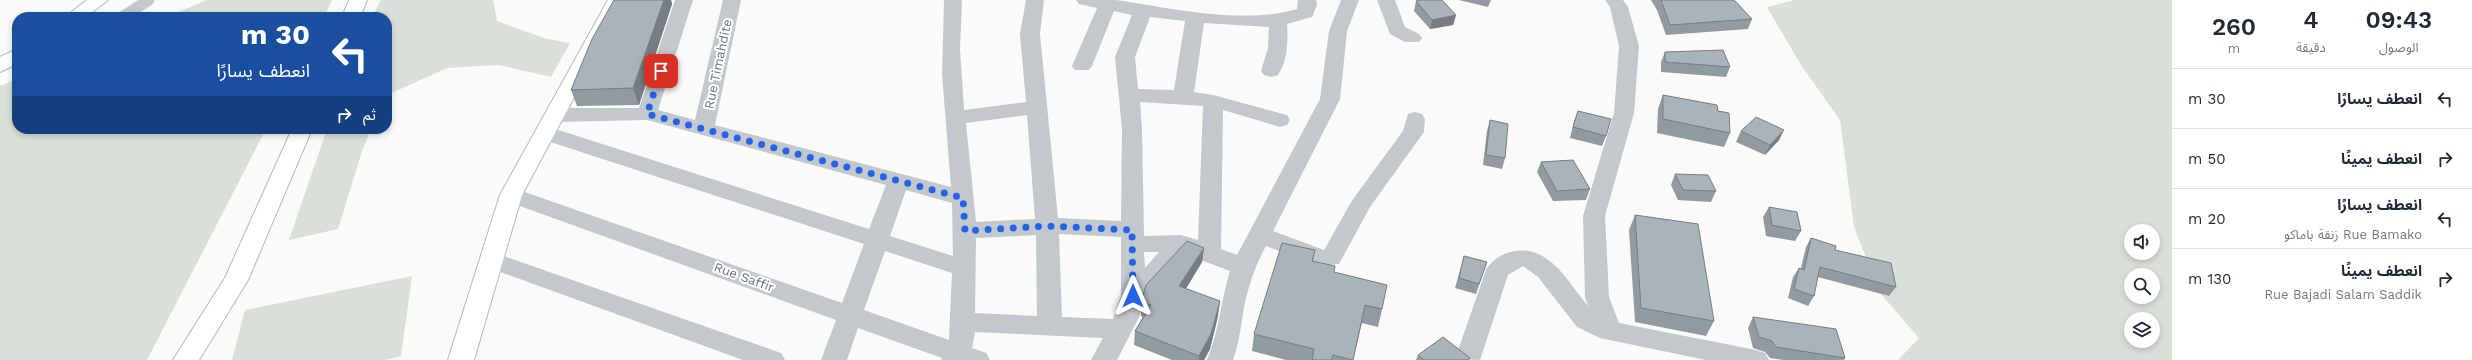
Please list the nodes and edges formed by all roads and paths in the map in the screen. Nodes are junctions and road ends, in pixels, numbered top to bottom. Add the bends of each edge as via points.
1 (99, 0) edge
2 (149, 0) edge
3 (358, 0) edge
4 (617, 0) edge
5 (684, 0) edge
6 (732, 0) edge
7 (953, 0) edge
8 (1035, 0) edge
9 (1085, 0) edge
10 (1307, 0) edge
11 (1350, 0) edge
12 (1386, 0) edge
13 (1614, 0) edge
14 (1107, 5) junction
15 (1143, 11) junction
16 (83, 12) edge
17 (130, 12) edge
18 (352, 12) edge
19 (1195, 17) junction
20 (1278, 21) junction
21 (1412, 38) dead end
22 (12, 58) edge
23 (0, 66) edge
24 (1082, 66) dead end
25 (1272, 72) dead end
26 (1129, 95) junction
27 (1183, 97) junction
28 (1213, 100) junction
29 (1038, 107) junction
30 (647, 114) junction
31 (954, 118) junction
32 (1415, 119) dead end
33 (1280, 120) dead end
34 (550, 124) junction
35 (704, 128) junction
36 (300, 134) edge
37 (898, 180) junction
38 (511, 195) junction
39 (963, 198) junction
40 (1047, 226) junction
41 (965, 231) junction
42 (1260, 235) junction
43 (1132, 237) junction
44 (877, 240) junction
45 (1181, 243) junction
46 (1208, 253) junction
47 (492, 260) junction
48 (1243, 267) junction
49 (964, 268) junction
50 (1133, 296) junction
51 (850, 315) junction
52 (962, 322) junction
53 (1050, 326) junction
54 (1121, 329) junction
55 (1609, 331) junction
56 (963, 358) edge
57 (1468, 359) edge
58 (186, 360) edge
59 (461, 360) edge
60 (772, 360) edge
61 (834, 360) edge
62 (1104, 360) edge
63 (1220, 360) edge
64 (1756, 360) edge

1 - 16 street
2 - 17 lane
3 - 18 street
4 - 34 street
5 - 30 street
6 - 35 street, Rue Timahdite
7 - 31 street via 951,21
8 - 29 street via 1030,34
9 - 14 street
10 - 20 street via 1305,13
11 - 42 street via 1338,32 1330,98
12 - 21 street via 1397,30
13 - 55 street via 1619,7 1629,46 1624,113 1594,216 1597,297
14 - 15 street
14 - 24 street
15 - 19 street
15 - 26 street via 1125,57
19 - 20 street via 1253,22
19 - 27 street
20 - 25 street via 1278,48
22 - 23 street
26 - 27 street
26 - 43 street via 1132,128
27 - 28 street
28 - 33 street
28 - 46 street
29 - 31 street
29 - 40 street
30 - 34 street
30 - 35 street
31 - 39 street
32 - 42 street via 1413,132 1361,204 1331,258 1320,258
34 - 38 street
34 - 44 street
35 - 37 street
36 - 58 street via 236,280
37 - 39 street
37 - 44 street
38 - 47 street
38 - 51 street, Rue Saffir
39 - 41 street
40 - 41 street
40 - 43 street
40 - 53 street
41 - 49 street
42 - 48 street
43 - 45 street
43 - 50 street
44 - 49 street
44 - 51 street
45 - 46 street
45 - 50 street
46 - 48 street
47 - 59 street
47 - 60 street
48 - 63 street via 1233,302 1226,345
49 - 52 street
50 - 54 street
51 - 56 street, Rue Saffir
51 - 61 street
52 - 53 street
52 - 56 street
53 - 54 street
54 - 62 street
55 - 57 street via 1584,319 1544,268 1530,259 1515,258 1508,260 1498,270
55 - 64 street

